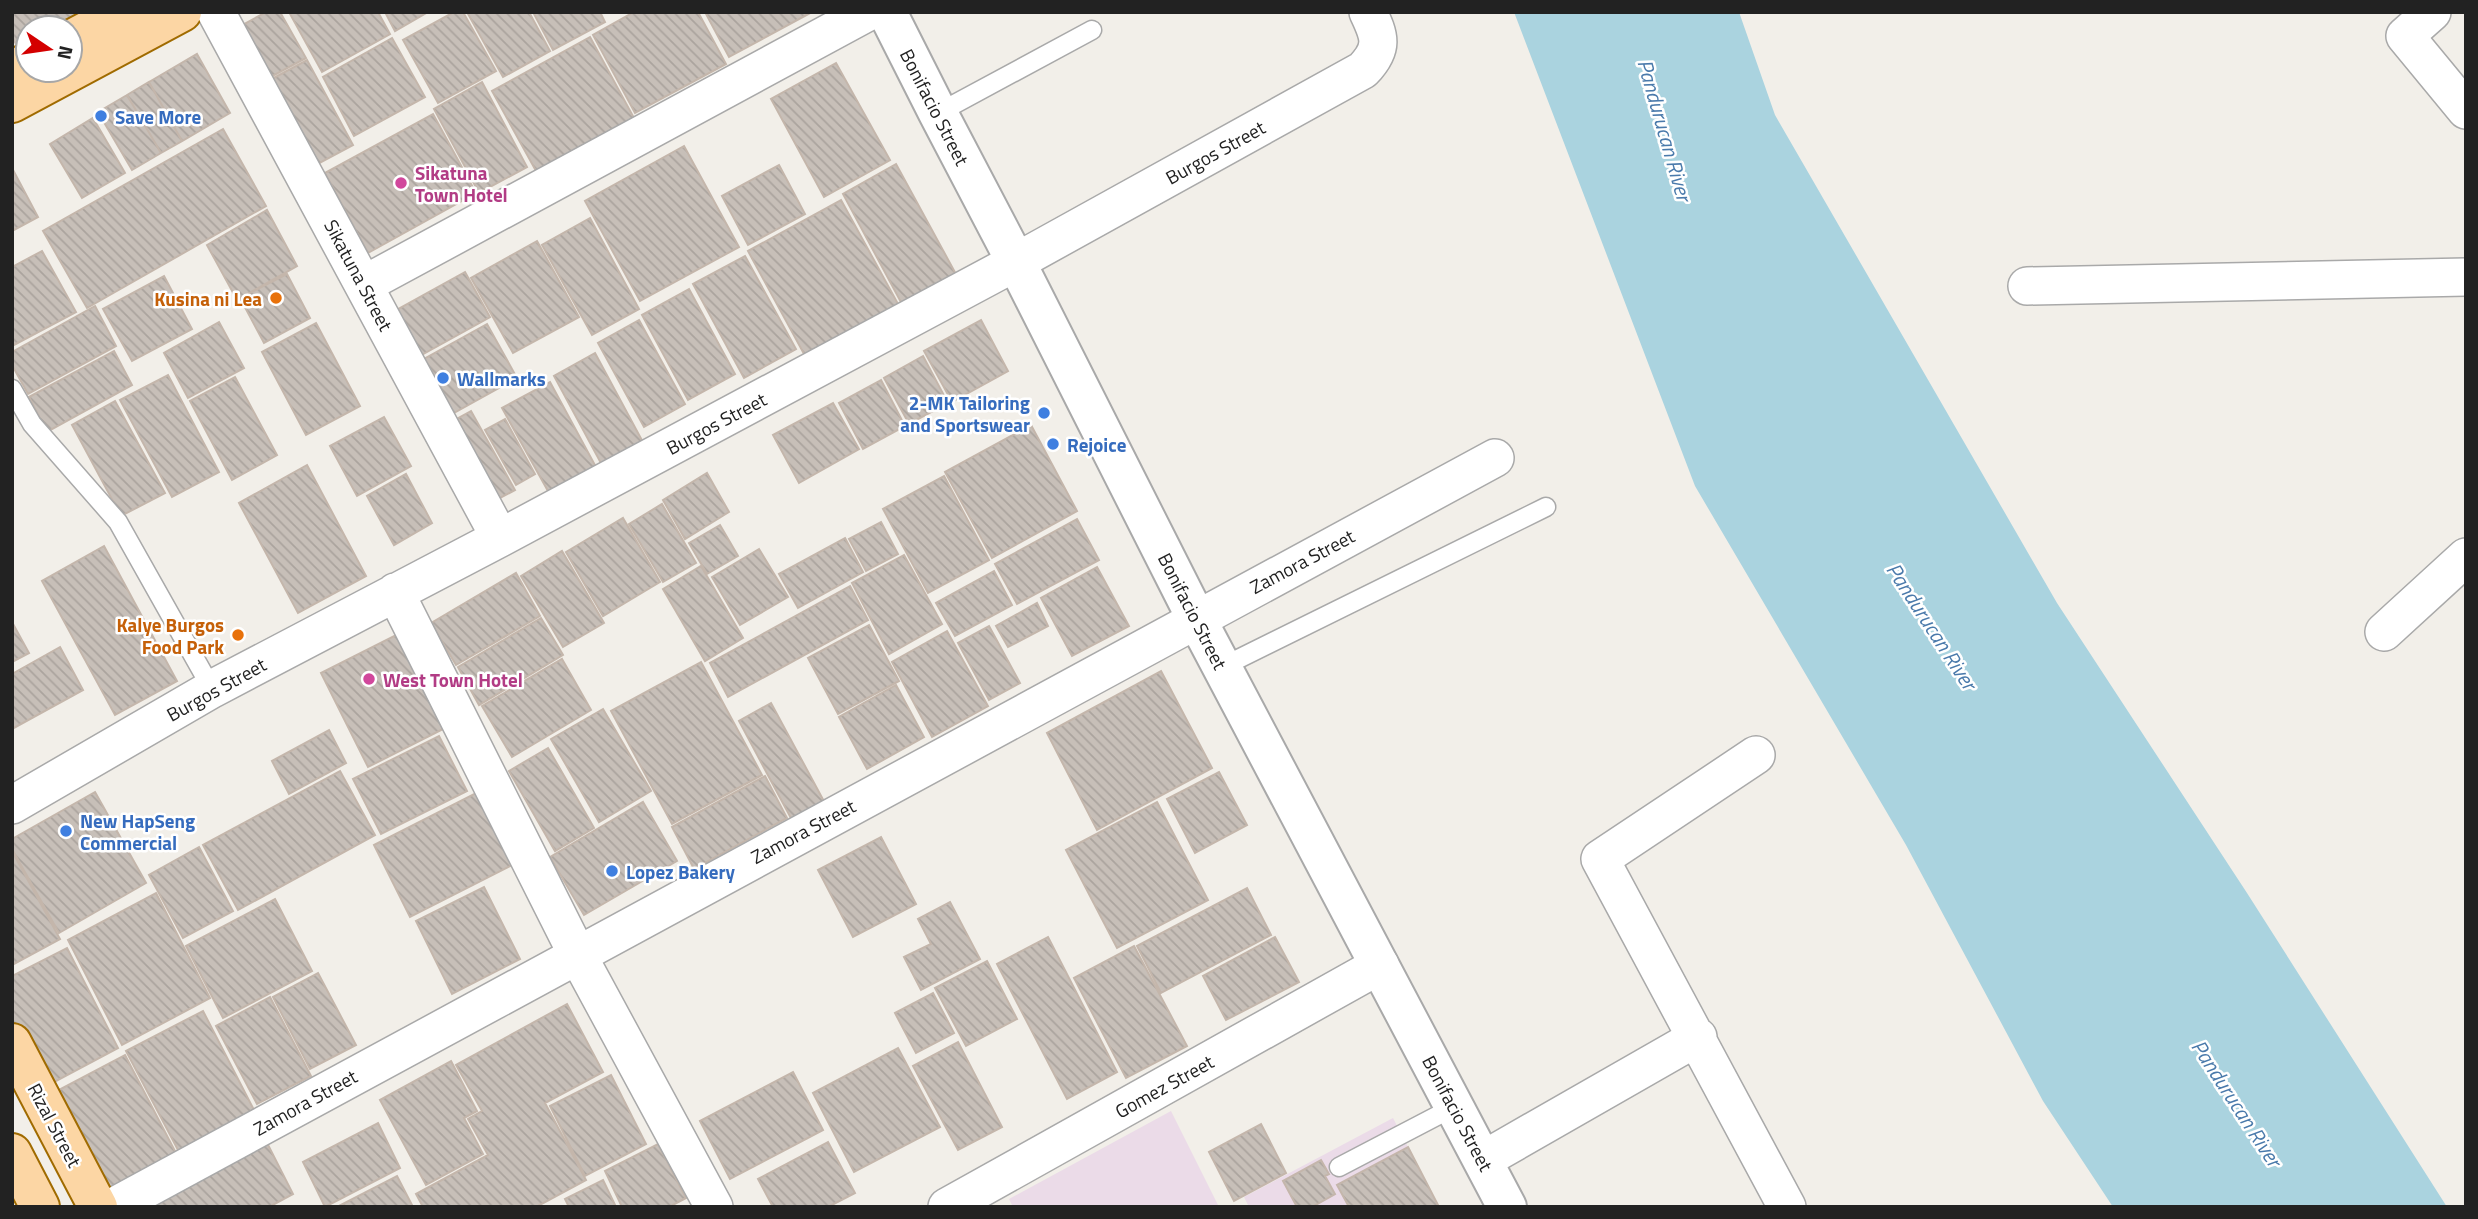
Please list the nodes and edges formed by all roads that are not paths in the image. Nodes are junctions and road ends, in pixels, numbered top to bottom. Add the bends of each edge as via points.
1 (123, 12) edge
2 (182, 12) edge
3 (216, 12) edge
4 (868, 12) edge
5 (887, 12) edge
6 (1368, 12) edge
7 (2432, 12) edge
8 (1092, 30) dead end
9 (84, 33) edge
10 (12, 103) edge
11 (2466, 110) edge
12 (937, 113) junction
13 (1016, 262) junction
14 (2466, 277) edge
15 (365, 284) junction
16 (2027, 286) dead end
17 (12, 389) edge
18 (1495, 458) dead end
19 (1546, 507) dead end
20 (500, 538) junction
21 (2466, 557) edge
22 (395, 592) junction
23 (1196, 618) junction
24 (2384, 632) dead end
25 (1222, 667) junction
26 (212, 689) junction
27 (1756, 755) dead end
28 (12, 805) edge
29 (577, 954) junction
30 (1380, 965) junction
31 (1698, 1037) junction
32 (12, 1043) edge
33 (1454, 1107) junction
34 (12, 1153) edge
35 (1483, 1160) junction
36 (1339, 1167) dead end
37 (40, 1207) edge
38 (98, 1207) edge
39 (113, 1207) edge
40 (714, 1207) edge
41 (947, 1207) edge
42 (1507, 1207) edge
43 (1787, 1207) edge

1 - 9 main road
2 - 10 main road
3 - 15 street, Sikatuna Street
4 - 15 street
5 - 12 street, Bonifacio Street
6 - 13 street, Burgos Street via 1379,40 1377,52 1363,70
7 - 11 street via 2405,36
8 - 12 lane
12 - 13 street, Bonifacio Street
13 - 20 street, Burgos Street
13 - 23 street, Bonifacio Street
14 - 16 street
15 - 20 street, Sikatuna Street
17 - 26 lane via 32,424 118,522
18 - 23 street, Zamora Street
19 - 25 lane
20 - 22 street, Burgos Street
21 - 24 street
22 - 26 street, Burgos Street
22 - 29 street
23 - 25 street, Bonifacio Street
23 - 29 street, Zamora Street
25 - 30 street, Bonifacio Street
26 - 28 street, Burgos Street
27 - 31 street via 1600,859
29 - 39 street, Zamora Street
29 - 40 street
30 - 33 street, Bonifacio Street
30 - 41 street, Gomez Street
31 - 35 street
31 - 43 street
32 - 38 main road, Rizal Street
33 - 35 street, Bonifacio Street
33 - 36 lane
34 - 37 main road
35 - 42 street, Bonifacio Street

